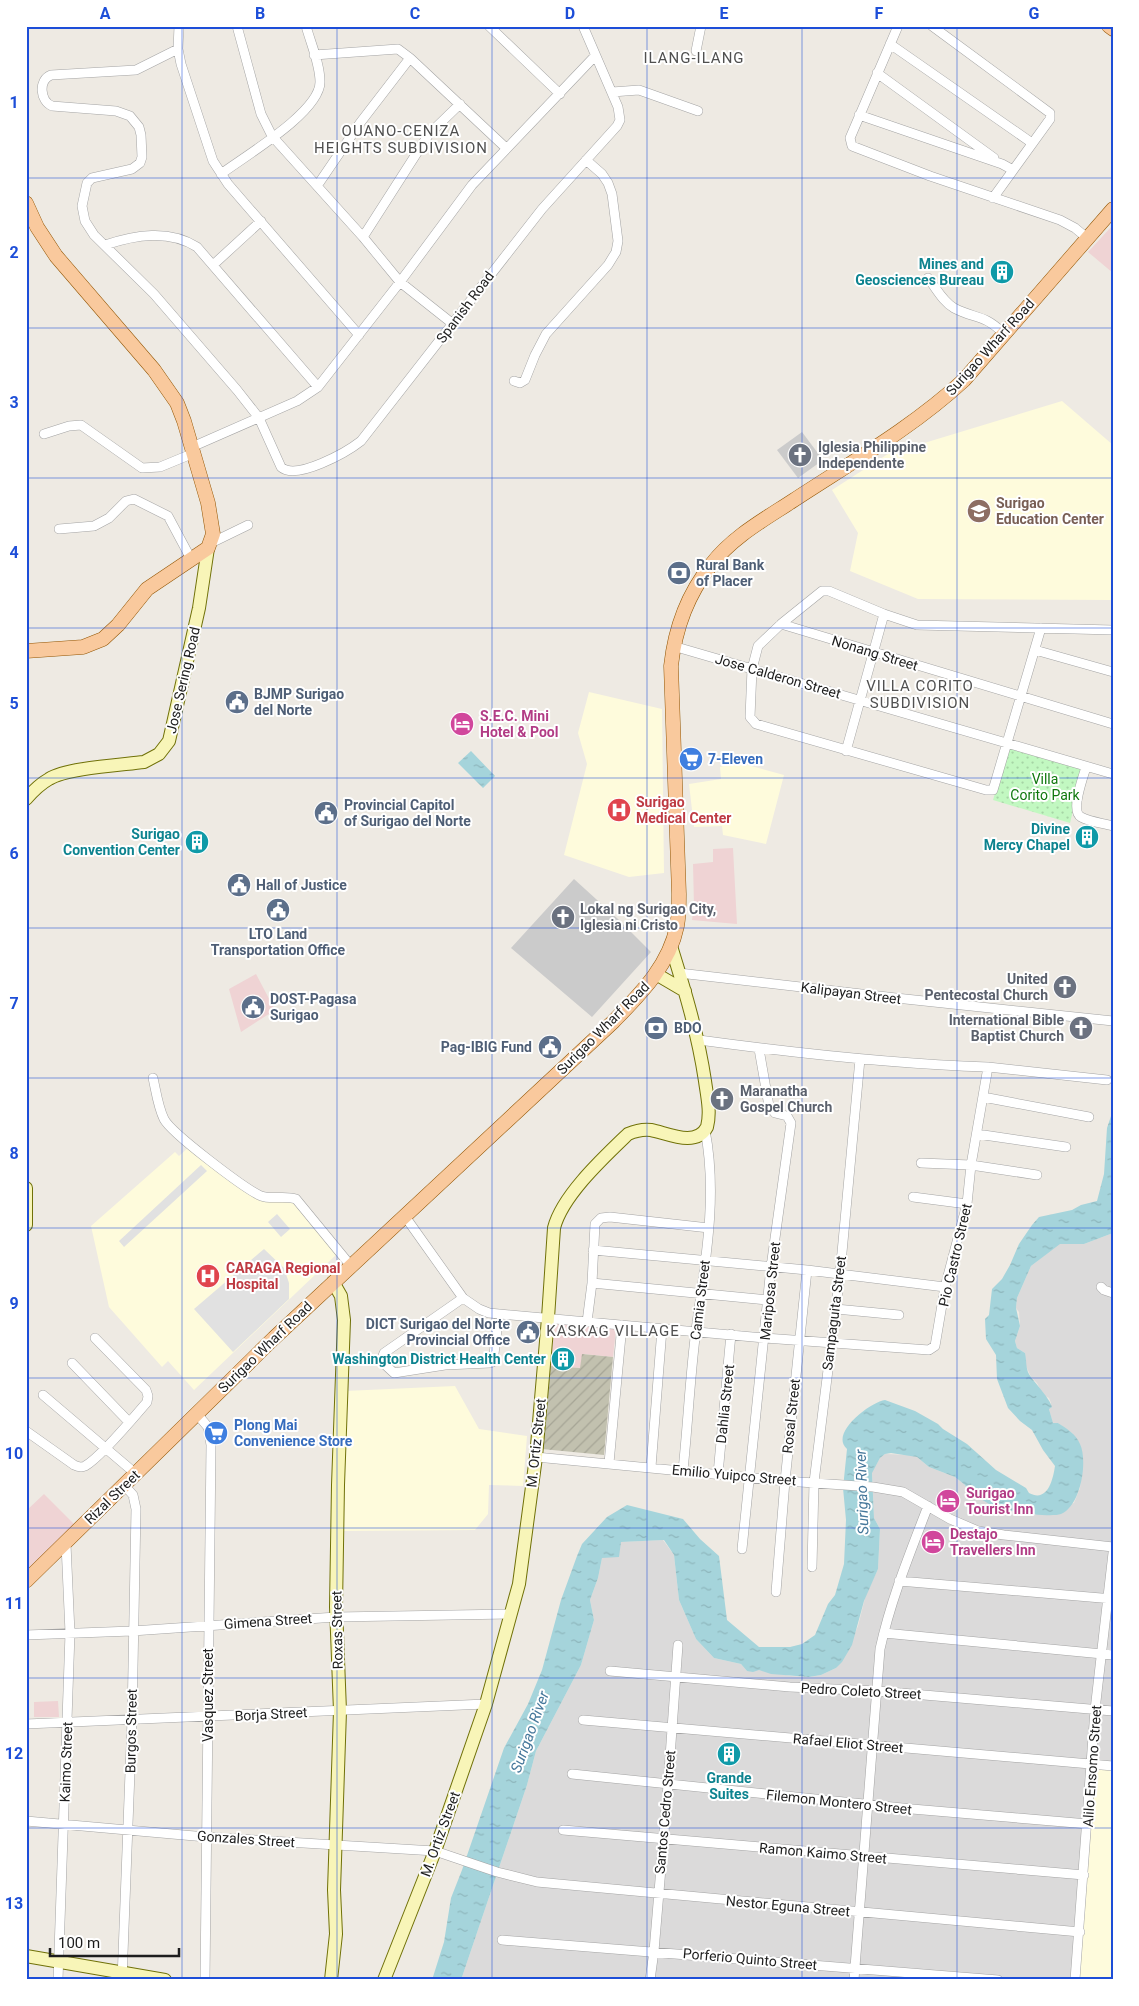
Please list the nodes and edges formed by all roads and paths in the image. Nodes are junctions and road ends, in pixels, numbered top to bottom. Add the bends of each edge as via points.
1 (179, 26) edge
2 (237, 26) edge
3 (306, 26) edge
4 (489, 26) edge
5 (583, 26) edge
6 (701, 26) edge
7 (898, 26) edge
8 (932, 26) edge
9 (1109, 26) edge
10 (1113, 29) edge
11 (890, 44) junction
12 (178, 49) junction
13 (696, 51) dead end
14 (314, 55) junction
15 (595, 56) junction
16 (410, 58) junction
17 (877, 73) junction
18 (612, 92) junction
19 (560, 94) junction
20 (460, 104) junction
21 (698, 111) dead end
22 (859, 115) junction
23 (272, 136) junction
24 (1032, 143) junction
25 (506, 148) junction
26 (586, 160) junction
27 (1002, 164) junction
28 (1013, 170) junction
29 (221, 174) junction
30 (317, 186) junction
31 (992, 198) junction
32 (26, 203) edge
33 (1113, 209) edge
34 (261, 221) junction
35 (363, 237) junction
36 (1087, 238) junction
37 (105, 245) junction
38 (213, 265) junction
39 (928, 278) dead end
40 (400, 282) junction
41 (453, 324) junction
42 (1003, 333) junction
43 (360, 335) junction
44 (514, 381) dead end
45 (318, 387) junction
46 (259, 418) junction
47 (44, 434) dead end
48 (193, 450) junction
49 (248, 525) dead end
50 (59, 529) dead end
51 (210, 545) junction
52 (191, 558) junction
53 (884, 614) junction
54 (781, 624) junction
55 (1041, 628) junction
56 (1113, 630) edge
57 (673, 646) junction
58 (1035, 650) junction
59 (26, 651) edge
60 (874, 653) junction
61 (752, 669) junction
62 (1113, 672) edge
63 (1022, 696) junction
64 (861, 700) junction
65 (1113, 724) edge
66 (1007, 745) junction
67 (846, 751) junction
68 (1086, 767) junction
69 (1113, 774) edge
70 (26, 800) edge
71 (1113, 826) edge
72 (671, 946) junction
73 (679, 973) junction
74 (656, 974) junction
75 (685, 991) junction
76 (1113, 1020) edge
77 (699, 1040) junction
78 (759, 1049) junction
79 (860, 1060) junction
80 (988, 1067) junction
81 (153, 1078) dead end
82 (1107, 1080) dead end
83 (983, 1097) junction
84 (1090, 1117) dead end
85 (705, 1130) junction
86 (977, 1134) junction
87 (1066, 1147) dead end
88 (921, 1162) dead end
89 (971, 1165) junction
90 (1037, 1175) dead end
91 (26, 1188) edge
92 (913, 1197) dead end
93 (967, 1204) junction
94 (404, 1215) junction
95 (26, 1225) edge
96 (709, 1228) junction
97 (593, 1250) junction
98 (705, 1260) junction
99 (351, 1266) junction
100 (771, 1267) junction
101 (807, 1270) junction
102 (840, 1274) junction
103 (333, 1282) junction
104 (592, 1283) junction
105 (1101, 1287) dead end
106 (946, 1288) junction
107 (1113, 1293) edge
108 (702, 1294) junction
109 (463, 1298) junction
110 (768, 1300) junction
111 (836, 1309) junction
112 (499, 1314) junction
113 (899, 1315) dead end
114 (548, 1318) junction
115 (587, 1322) junction
116 (622, 1325) junction
117 (662, 1329) junction
118 (696, 1331) junction
119 (730, 1334) junction
120 (95, 1338) dead end
121 (765, 1338) junction
122 (799, 1341) junction
123 (831, 1343) junction
124 (72, 1363) dead end
125 (43, 1395) dead end
126 (198, 1414) junction
127 (129, 1422) junction
128 (26, 1431) edge
129 (105, 1448) junction
130 (536, 1457) junction
131 (609, 1463) junction
132 (651, 1467) junction
133 (683, 1470) junction
134 (136, 1474) junction
135 (718, 1474) junction
136 (749, 1477) junction
137 (785, 1480) junction
138 (814, 1482) junction
139 (125, 1486) junction
140 (928, 1506) junction
141 (66, 1544) junction
142 (1113, 1547) edge
143 (742, 1548) dead end
144 (1113, 1553) edge
145 (812, 1567) dead end
146 (27, 1579) edge
147 (899, 1581) junction
148 (776, 1592) dead end
149 (1110, 1599) edge
150 (511, 1614) junction
151 (336, 1617) junction
152 (208, 1625) junction
153 (132, 1631) junction
154 (70, 1633) junction
155 (884, 1633) junction
156 (26, 1635) edge
157 (678, 1645) dead end
158 (1100, 1654) junction
159 (1113, 1655) edge
160 (610, 1671) dead end
161 (675, 1678) junction
162 (877, 1691) junction
163 (486, 1704) junction
164 (1095, 1710) junction
165 (340, 1711) junction
166 (1113, 1711) edge
167 (208, 1717) junction
168 (132, 1720) junction
169 (583, 1720) dead end
170 (67, 1722) junction
171 (26, 1724) edge
172 (672, 1728) junction
173 (873, 1745) junction
174 (1091, 1765) junction
175 (1113, 1766) edge
176 (572, 1774) dead end
177 (668, 1785) junction
178 (868, 1804) junction
179 (26, 1821) edge
180 (1088, 1824) junction
181 (64, 1825) junction
182 (128, 1830) junction
183 (563, 1830) dead end
184 (206, 1837) junction
185 (663, 1840) junction
186 (335, 1844) junction
187 (435, 1851) junction
188 (864, 1856) junction
189 (497, 1872) joint
190 (1084, 1875) junction
191 (659, 1894) junction
192 (859, 1912) junction
193 (1080, 1932) junction
194 (502, 1940) dead end
195 (654, 1951) junction
196 (26, 1956) edge
197 (58, 1962) junction
198 (855, 1967) junction
199 (122, 1976) edge
200 (58, 1980) edge
201 (165, 1980) edge
202 (205, 1980) edge
203 (330, 1980) edge
204 (384, 1980) edge
205 (650, 1980) edge
206 (854, 1980) edge
207 (998, 1980) edge
208 (1075, 1980) edge

1 - 12 street
2 - 23 street via 262,114
3 - 14 street
4 - 19 street
5 - 15 street, Spanish Road
6 - 13 street
7 - 11 street
8 - 24 street via 1048,111 1050,119
9 - 10 main road
11 - 17 street
11 - 24 street
12 - 29 street via 208,149
12 - 37 street via 136,70 55,74 46,77 42,83 48,105 124,113 139,127 140,163 132,169 92,178 84,191 85,221
14 - 16 street via 398,48
14 - 23 street via 319,74 318,92 307,109
15 - 18 street, Spanish Road
15 - 19 street
16 - 20 street
16 - 30 street via 360,122
17 - 22 street
17 - 27 street
18 - 21 street via 630,89 648,92
18 - 26 street, Spanish Road via 620,120
19 - 25 street
20 - 25 street
20 - 35 street via 429,134
22 - 27 street
22 - 31 street via 850,138 854,149
23 - 29 street
23 - 30 street
24 - 28 street
25 - 40 street via 462,198
26 - 41 street, Spanish Road via 542,209
26 - 44 street via 602,174 610,189 618,232 616,252 546,334 525,380 520,383
27 - 28 street
28 - 31 street
29 - 34 street
30 - 35 street
31 - 36 street via 1060,220
32 - 48 main road via 56,256 166,386 181,412
33 - 36 main road, Surigao Wharf Road
34 - 38 street
34 - 43 street
35 - 40 street
36 - 42 main road, Surigao Wharf Road
37 - 38 street via 135,236 177,238 197,247
37 - 46 street via 154,294
38 - 45 street
39 - 42 street via 954,308 984,318
40 - 41 street
40 - 43 street
41 - 46 street, Spanish Road via 366,436 349,451 293,472 285,471
42 - 57 main road, Surigao Wharf Road via 964,380 933,408 756,525 724,551 688,600
43 - 45 street
45 - 46 street via 297,401
46 - 48 street
47 - 48 street via 81,425 142,468 160,467
48 - 51 main road via 211,514 213,534
49 - 51 street
50 - 52 street via 94,526 109,518 126,501 134,499 168,516
51 - 52 main road
51 - 70 street, Jose Sering Road via 190,649 165,748 144,762 60,774 41,784
52 - 59 main road via 147,589 103,639 83,647
53 - 54 street via 826,590 819,592
53 - 55 street via 904,622 930,626
53 - 60 street
54 - 60 street, Nonang Street
54 - 61 street via 758,646
55 - 56 street
55 - 58 street
57 - 61 street, Jose Calderon Street
57 - 72 main road, Surigao Wharf Road via 670,682 679,894 678,923
58 - 62 street
58 - 63 street
60 - 63 street, Nonang Street
60 - 64 street
61 - 64 street, Jose Calderon Street
61 - 67 street via 749,712 752,722
63 - 65 street, Nonang Street
63 - 66 street
64 - 66 street, Jose Calderon Street
64 - 67 street
66 - 67 street via 995,787 989,791
66 - 68 street, Jose Calderon Street
68 - 69 street, Jose Calderon Street
68 - 71 street via 1077,812 1082,817
72 - 73 street
72 - 74 main road, Surigao Wharf Road
73 - 75 street
73 - 76 street, Kalipayan Street
74 - 75 street
74 - 94 main road, Surigao Wharf Road via 613,1022
75 - 77 street
77 - 78 street
77 - 85 street via 709,1112
78 - 79 street
78 - 100 street, Mariposa Street via 769,1106 775,1114 787,1116 791,1123
79 - 80 street
79 - 102 street, Sampaguita Street
80 - 82 street
80 - 83 street, Pio Castro Street
81 - 99 street via 164,1119 174,1130 234,1179 254,1191 267,1197 296,1199
83 - 84 street
83 - 86 street, Pio Castro Street
85 - 96 street, Camia Street via 709,1160
85 - 114 street, M. Ortiz Street via 685,1138 651,1130 628,1134 564,1203 554,1228
86 - 87 street
86 - 89 street, Pio Castro Street
88 - 89 street
89 - 90 street
89 - 93 street, Pio Castro Street
91 - 95 street
92 - 93 street
93 - 106 street, Pio Castro Street
94 - 99 main road, Surigao Wharf Road
94 - 109 street
96 - 97 street via 601,1218 595,1224
96 - 98 street, Camia Street
97 - 98 street
97 - 104 street
98 - 100 street
98 - 108 street, Camia Street
99 - 103 main road, Surigao Wharf Road
100 - 101 street
100 - 110 street, Mariposa Street
101 - 102 street
101 - 122 street, Rosal Street
102 - 106 street
102 - 111 street, Sampaguita Street
103 - 126 main road, Surigao Wharf Road
103 - 151 street, Roxas Street via 341,1296 344,1320
104 - 108 street
104 - 115 street
105 - 107 street
106 - 123 street, Pio Castro Street via 937,1341 930,1350
108 - 110 street
108 - 118 street, Camia Street
109 - 112 street, Pio Castro Street via 479,1309
109 - 112 street via 384,1354 381,1361 394,1373 493,1362
110 - 121 street, Mariposa Street
111 - 113 street
111 - 123 street, Sampaguita Street
112 - 114 street, Pio Castro Street
114 - 115 street, Pio Castro Street
114 - 130 street, M. Ortiz Street
115 - 116 street, Pio Castro Street
116 - 117 street, Pio Castro Street
116 - 131 street
117 - 118 street, Pio Castro Street
117 - 132 street
118 - 119 street, Pio Castro Street
118 - 133 street, Camia Street
119 - 121 street, Pio Castro Street
119 - 135 street, Dahlia Street
120 - 127 street via 146,1390 147,1402
121 - 122 street, Pio Castro Street
121 - 136 street, Mariposa Street
122 - 123 street, Pio Castro Street
122 - 137 street, Rosal Street
123 - 138 street, Sampaguita Street
124 - 127 street
125 - 129 street
126 - 134 main road, Rizal Street
126 - 152 street, Vasquez Street via 208,1427 211,1446
127 - 129 street
128 - 129 street via 80,1468
129 - 134 street
130 - 131 street, Emilio Yuipco Street
130 - 150 street, M. Ortiz Street via 523,1564
131 - 132 street, Emilio Yuipco Street
132 - 133 street, Emilio Yuipco Street
133 - 135 street, Emilio Yuipco Street
134 - 139 main road, Rizal Street
135 - 136 street, Emilio Yuipco Street
136 - 137 street, Emilio Yuipco Street
136 - 143 street, Mariposa Street
137 - 138 street, Emilio Yuipco Street
137 - 148 street, Rosal Street
138 - 140 street, Emilio Yuipco Street via 903,1492
138 - 145 street, Sampaguita Street
139 - 141 main road, Rizal Street
139 - 153 street, Burgos Street via 133,1495 136,1509
140 - 142 street, Emilio Yuipco Street via 978,1530
140 - 147 street
141 - 146 main road, Rizal Street
141 - 154 street, Kaimo Street
144 - 149 street, Alilo Ensomo Street
147 - 149 street
147 - 155 street
149 - 158 street, Alilo Ensomo Street
150 - 151 street, Gimena Street
150 - 163 street, M. Ortiz Street
151 - 152 street, Gimena Street
151 - 165 street, Roxas Street
152 - 153 street, Gimena Street
152 - 167 street, Vasquez Street
153 - 154 street, Gimena Street
153 - 168 street, Burgos Street
154 - 156 street, Gimena Street
154 - 170 street, Kaimo Street
155 - 158 street
155 - 162 street
157 - 161 street, Santos Cedro Street
158 - 159 street
158 - 164 street, Alilo Ensomo Street
160 - 161 street, Pedro Coleto Street
161 - 162 street, Pedro Coleto Street
161 - 172 street, Santos Cedro Street
162 - 164 street, Pedro Coleto Street
162 - 173 street
163 - 165 street, Borja Street
163 - 187 street, M. Ortiz Street
164 - 166 street, Pedro Coleto Street
164 - 174 street, Alilo Ensomo Street
165 - 167 street, Borja Street
165 - 186 street, Roxas Street
167 - 168 street, Borja Street
167 - 184 street, Vasquez Street
168 - 170 street, Borja Street
168 - 182 street, Burgos Street
169 - 172 street, Rafael Eliot Street
170 - 171 street, Borja Street
170 - 181 street, Kaimo Street
172 - 173 street, Rafael Eliot Street
172 - 177 street, Santos Cedro Street
173 - 174 street, Rafael Eliot Street
173 - 178 street
174 - 175 street, Rafael Eliot Street
174 - 180 street, Alilo Ensomo Street
176 - 177 street, Filemon Montero Street
177 - 178 street, Filemon Montero Street
177 - 185 street, Santos Cedro Street
178 - 180 street, Filemon Montero Street
178 - 188 street
179 - 181 street, Gonzales Street
180 - 190 street, Alilo Ensomo Street
181 - 182 street, Gonzales Street
181 - 197 street, Kaimo Street
182 - 184 street, Gonzales Street
182 - 199 street, Burgos Street
183 - 185 street, Ramon Kaimo Street
184 - 186 street, Gonzales Street
184 - 202 street, Vasquez Street
185 - 188 street, Ramon Kaimo Street
185 - 191 street, Santos Cedro Street
186 - 187 street, Gonzales Street
186 - 203 street, Roxas Street via 336,1934
187 - 189 street, Gonzales Street
187 - 204 street, M. Ortiz Street
188 - 190 street, Ramon Kaimo Street
188 - 192 street
189 - 191 street, Nestor Eguna Street via 538,1882
190 - 193 street, Alilo Ensomo Street
191 - 192 street, Nestor Eguna Street
191 - 195 street, Santos Cedro Street
192 - 193 street, Nestor Eguna Street
192 - 198 street
193 - 208 street, Alilo Ensomo Street
194 - 195 street, Porferio Quinto Street
195 - 198 street, Porferio Quinto Street
195 - 205 street, Santos Cedro Street
196 - 197 street
197 - 199 street
197 - 200 street, Kaimo Street
198 - 206 street
198 - 207 street, Porferio Quinto Street
199 - 201 street

